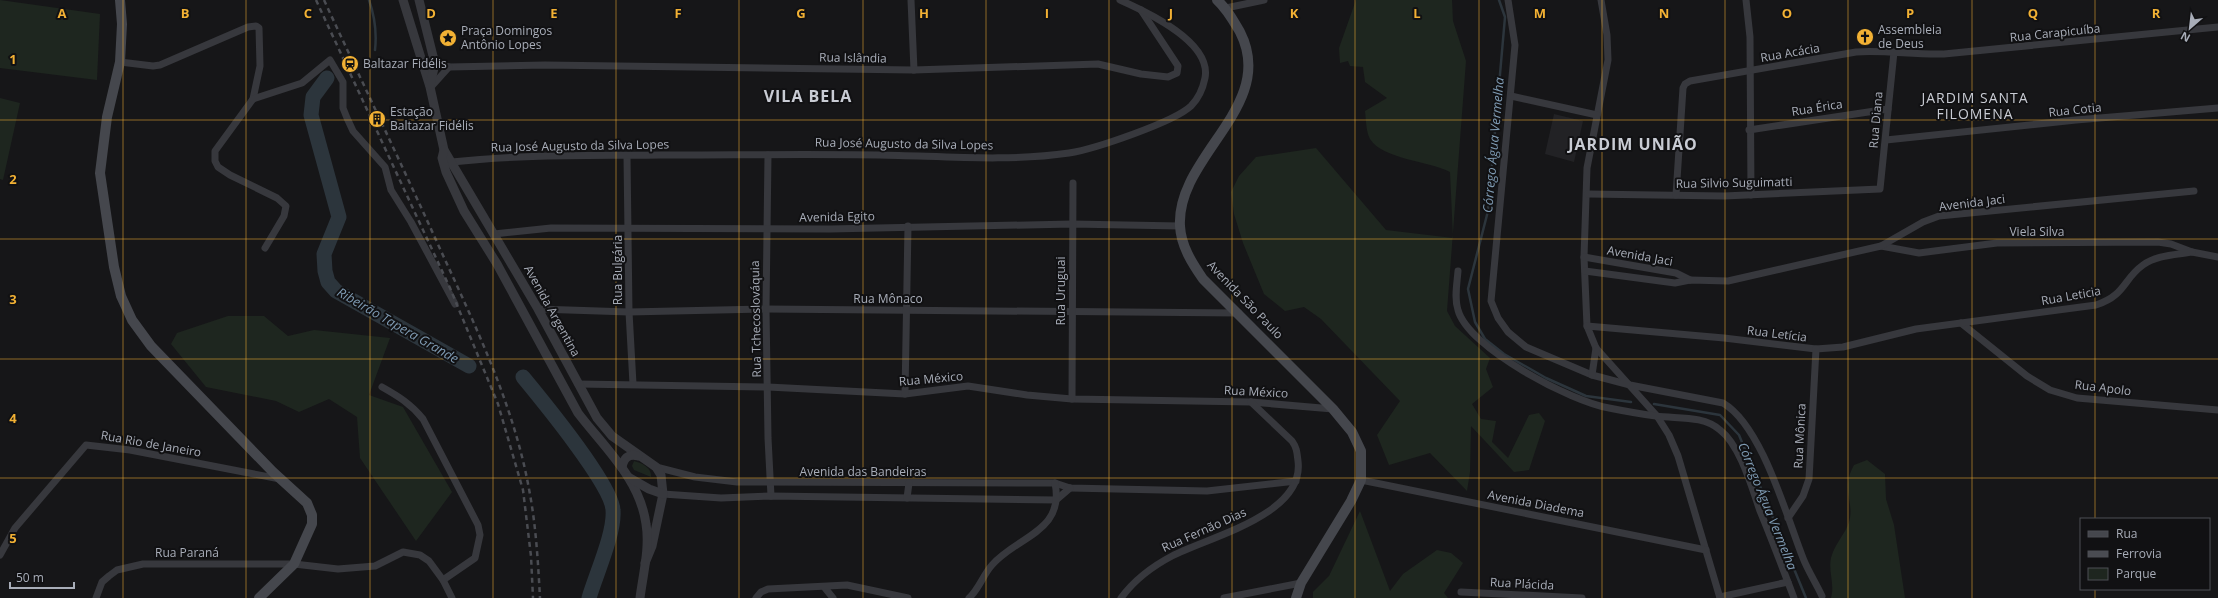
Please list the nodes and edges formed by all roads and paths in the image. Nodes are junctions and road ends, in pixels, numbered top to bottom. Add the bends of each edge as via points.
1 (120, 0) edge
2 (403, 0) edge
3 (419, 0) edge
4 (911, 0) edge
5 (1120, 0) edge
6 (1217, 0) edge
7 (1264, 0) edge
8 (1508, 0) edge
9 (1601, 0) edge
10 (1746, 0) edge
11 (1226, 8) junction
12 (1140, 9) junction
13 (2218, 27) edge
14 (1894, 52) junction
15 (120, 62) junction
16 (435, 64) junction
17 (449, 67) junction
18 (914, 70) junction
19 (1750, 71) junction
20 (430, 87) junction
21 (1511, 96) junction
22 (253, 98) junction
23 (2218, 108) edge
24 (1888, 109) junction
25 (1597, 115) junction
26 (1749, 130) junction
27 (1886, 140) junction
28 (444, 150) junction
29 (768, 155) junction
30 (627, 156) junction
31 (452, 162) junction
32 (1073, 183) dead end
33 (1880, 189) joint
34 (2194, 191) dead end
35 (1588, 194) junction
36 (1676, 195) junction
37 (1751, 195) junction
38 (476, 205) junction
39 (464, 211) junction
40 (483, 216) junction
41 (470, 220) junction
42 (1072, 224) junction
43 (908, 226) junction
44 (1180, 226) junction
45 (767, 228) junction
46 (629, 230) junction
47 (494, 234) junction
48 (1881, 246) junction
49 (265, 248) dead end
50 (2192, 252) junction
51 (1584, 257) junction
52 (2218, 257) edge
53 (1458, 271) dead end
54 (1585, 271) junction
55 (1690, 280) junction
56 (455, 304) dead end
57 (538, 309) junction
58 (766, 309) junction
59 (906, 311) junction
60 (629, 312) junction
61 (1072, 312) junction
62 (1239, 313) junction
63 (1961, 323) junction
64 (1587, 326) junction
65 (1596, 348) junction
66 (1816, 349) junction
67 (1592, 375) junction
68 (578, 384) junction
69 (633, 384) junction
70 (1630, 385) junction
71 (382, 387) dead end
72 (768, 387) junction
73 (905, 394) junction
74 (1072, 399) junction
75 (1251, 402) junction
76 (1333, 409) junction
77 (2218, 410) edge
78 (1657, 416) junction
79 (638, 456) junction
80 (656, 467) junction
81 (624, 472) junction
82 (280, 479) junction
83 (1361, 480) junction
84 (1296, 481) junction
85 (771, 483) junction
86 (909, 483) junction
87 (1055, 483) junction
88 (1070, 488) junction
89 (663, 494) junction
90 (771, 496) junction
91 (907, 498) junction
92 (1056, 500) junction
93 (1788, 518) junction
94 (1706, 550) junction
95 (0, 555) edge
96 (645, 563) junction
97 (294, 564) junction
98 (442, 580) junction
99 (1788, 582) junction
100 (1301, 583) junction
101 (825, 588) junction
102 (1461, 592) dead end
103 (1822, 596) dead end
104 (1720, 597) edge
105 (96, 598) edge
106 (259, 598) edge
107 (452, 598) edge
108 (640, 598) edge
109 (756, 598) edge
110 (834, 598) edge
111 (908, 598) edge
112 (969, 598) edge
113 (1120, 598) edge
114 (1224, 598) edge
115 (1296, 598) edge
116 (1582, 598) edge
117 (1794, 598) edge

1 - 15 main road
2 - 20 street
3 - 16 street
4 - 18 street
5 - 12 street, Rua José Augusto da Silva Lopes
6 - 11 main road, Avenida São Paulo
7 - 11 street
8 - 21 street via 1515,45
9 - 25 street via 1608,60
10 - 19 street
11 - 44 main road, Avenida São Paulo via 1246,44 1247,79 1236,110 1193,178 1183,200
12 - 18 street, Rua Islândia via 1178,66 1179,69 1174,76 1141,74 1098,64
12 - 29 street, Rua José Augusto da Silva Lopes via 1174,30 1204,59 1206,68 1201,92 1193,104 1179,116 1072,152 1045,156
13 - 14 street, Rua Carapicuíba via 1944,54 1917,55
14 - 19 street, Rua Acácia via 1856,52
14 - 24 street, Rua Diana
15 - 22 street via 160,65 256,26 260,50
15 - 82 main road via 107,117 100,172 114,267 121,296 132,320 151,346
16 - 17 street, Rua Islândia
16 - 20 street
17 - 18 street, Rua Islândia via 545,65
17 - 20 street
19 - 26 street
19 - 36 street, Rua Acácia via 1685,84
20 - 28 street, Avenida Argentina
21 - 25 street
21 - 67 street via 1491,301 1498,318 1508,332 1526,347
22 - 49 street via 214,151 218,167 277,198 286,206 284,216
22 - 56 street via 302,83 330,60 343,82 343,108 346,118 353,131 385,167 391,190
23 - 27 street, Rua Cotia
24 - 26 street, Rua Érica
24 - 27 street, Rua Diana
25 - 35 street via 1587,168
26 - 37 street
27 - 33 street, Rua Diana
28 - 31 street, Avenida Argentina
28 - 39 street, Avenida Argentina via 442,158 446,172
29 - 30 street, Rua José Augusto da Silva Lopes
29 - 45 street, Rua Tchecoslováquia
30 - 31 street, Rua José Augusto da Silva Lopes via 518,156
30 - 46 street, Rua Bulgária
31 - 38 street, Avenida Argentina
32 - 42 street, Rua Uruguai
33 - 37 street, Rua Silvio Suguimatti
34 - 48 street, Avenida Jaci via 1939,216 1923,222
35 - 36 street, Rua Silvio Suguimatti
35 - 51 street via 1584,220
36 - 37 street, Rua Silvio Suguimatti
38 - 39 street via 470,211
38 - 40 street, Avenida Argentina
39 - 41 street, Avenida Argentina
40 - 41 street via 476,215
40 - 47 street, Avenida Argentina
41 - 81 street, Avenida Argentina via 497,264 578,413
42 - 43 street, Avenida Egito
42 - 44 street, Avenida Egito
42 - 61 street, Rua Uruguai
43 - 45 street, Avenida Egito
43 - 59 street
44 - 62 main road, Avenida São Paulo via 1189,259 1203,279
45 - 46 street, Avenida Egito
45 - 58 street, Rua Tchecoslováquia
46 - 47 street, Avenida Egito via 551,228
46 - 60 street, Rua Bulgária
47 - 57 street, Avenida Argentina
48 - 50 street, Viela Silva via 1918,253 1997,243 2158,242
48 - 55 street, Avenida Jaci via 1728,281
50 - 52 street
50 - 63 street, Rua Leticia via 2166,256 2142,265 2118,294 2096,305
51 - 54 street
51 - 55 street, Avenida Jaci via 1676,273
53 - 78 street via 1458,311 1466,325 1484,344 1538,380 1574,397 1607,408
54 - 55 street, Avenida Jaci via 1675,283
54 - 64 street
57 - 60 street, Rua Mônaco
57 - 68 street, Avenida Argentina
58 - 59 street, Rua Mônaco
58 - 60 street, Rua Mônaco
58 - 72 street, Rua Tchecoslováquia
59 - 61 street, Rua Mônaco
59 - 73 street
60 - 69 street, Rua Bulgária
61 - 62 street, Rua Mônaco
61 - 74 street, Rua Uruguai
62 - 76 main road, Avenida São Paulo
63 - 66 street, Rua Letícia via 1916,329 1843,347
63 - 77 street, Rua Apolo via 2027,376 2050,390 2077,398
64 - 65 street
64 - 66 street, Rua Letícia
65 - 67 street
65 - 70 street
66 - 93 street, Rua Mônica via 1809,479 1803,496
67 - 70 street
68 - 69 street, Rua México
68 - 79 street, Avenida Argentina via 596,418 612,436
69 - 72 street, Rua México
70 - 78 street
70 - 93 street via 1723,403 1732,408 1741,416 1760,448
71 - 98 street via 404,399 423,419 478,525 480,535 475,558
72 - 73 street, Rua México
72 - 85 street, Rua Tchecoslováquia
73 - 74 street, Rua México via 968,386
74 - 75 street, Rua México
75 - 76 street, Rua México
75 - 84 street via 1295,445 1299,466
76 - 83 main road, Avenida São Paulo via 1352,432 1361,450
78 - 94 street via 1678,456
78 - 99 street via 1691,418 1710,423 1721,430 1732,444 1745,472
79 - 80 street, Avenida Argentina
79 - 81 street via 624,459
80 - 85 street, Avenida das Bandeiras via 713,480
80 - 89 street via 661,475
81 - 89 street via 639,484
81 - 96 street via 640,500 646,525
82 - 95 street, Rua Rio de Janeiro via 86,444 15,528
82 - 97 main road via 307,503 312,515 312,524
83 - 94 street, Avenida Diadema
83 - 100 main road, Avenida São Paulo
84 - 88 street, Avenida das Bandeiras via 1207,491
84 - 113 street, Rua Fernão Dias via 1280,502 1254,520 1172,555 1149,568 1132,582
85 - 86 street, Avenida das Bandeiras
85 - 90 street, Rua Tchecoslováquia
86 - 87 street, Avenida das Bandeiras
86 - 91 street
87 - 88 street, Avenida das Bandeiras
87 - 92 street
88 - 92 street
89 - 90 street, Avenida das Bandeiras via 721,498
89 - 96 street via 652,546
90 - 91 street, Avenida das Bandeiras
91 - 92 street, Avenida das Bandeiras
92 - 112 street via 1051,518 1043,527 998,558
93 - 103 street via 1804,560
94 - 104 street
96 - 108 street
97 - 98 street, Rua Paraná via 338,569 359,568 375,566 403,552 412,552 429,561
97 - 105 street, Rua Paraná via 143,564 118,570 109,576 102,582
97 - 106 main road
98 - 107 street, Rua Paraná
99 - 104 street
99 - 117 street
100 - 114 street
100 - 115 main road, Avenida São Paulo
101 - 109 street via 768,589
101 - 110 street
101 - 111 street via 857,586
102 - 116 street, Rua Plácida

